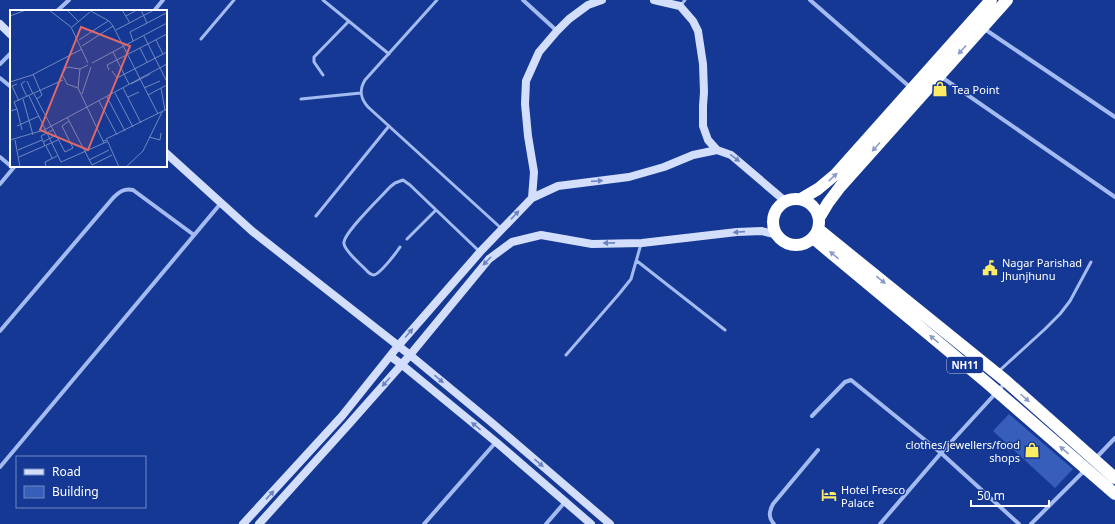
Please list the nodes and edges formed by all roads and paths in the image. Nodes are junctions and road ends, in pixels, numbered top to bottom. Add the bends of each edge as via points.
1 (69, 0) edge
2 (163, 0) edge
3 (234, 0) edge
4 (323, 0) edge
5 (437, 0) edge
6 (523, 0) edge
7 (602, 0) edge
8 (654, 0) edge
9 (810, 0) edge
10 (991, 0) edge
11 (1007, 0) edge
12 (682, 3) edge
13 (59, 10) edge
14 (155, 10) edge
15 (349, 21) junction
16 (0, 24) edge
17 (982, 28) junction
18 (557, 31) junction
19 (10, 34) edge
20 (201, 39) dead end
21 (10, 54) edge
22 (388, 54) junction
23 (0, 64) edge
24 (323, 75) dead end
25 (939, 76) junction
26 (0, 78) edge
27 (10, 86) edge
28 (911, 89) junction
29 (361, 93) junction
30 (301, 100) dead end
31 (1115, 117) edge
32 (389, 126) junction
33 (717, 150) junction
34 (167, 155) edge
35 (0, 158) edge
36 (10, 164) edge
37 (14, 167) edge
38 (0, 184) edge
39 (1115, 197) edge
40 (532, 198) junction
41 (801, 199) junction
42 (786, 201) junction
43 (221, 203) junction
44 (436, 210) junction
45 (316, 216) dead end
46 (817, 228) junction
47 (502, 229) junction
48 (194, 235) junction
49 (777, 236) junction
50 (407, 239) dead end
51 (642, 243) junction
52 (400, 247) dead end
53 (480, 252) junction
54 (637, 261) junction
55 (1091, 262) dead end
56 (725, 330) dead end
57 (0, 331) edge
58 (398, 346) junction
59 (566, 354) dead end
60 (410, 355) junction
61 (390, 356) junction
62 (401, 364) junction
63 (996, 373) junction
64 (1006, 381) junction
65 (997, 392) junction
66 (812, 416) dead end
67 (1115, 438) edge
68 (496, 442) junction
69 (818, 450) dead end
70 (941, 453) junction
71 (1090, 465) junction
72 (0, 467) edge
73 (1115, 478) edge
74 (1115, 494) edge
75 (565, 502) junction
76 (243, 524) edge
77 (259, 524) edge
78 (424, 524) edge
79 (546, 524) edge
80 (591, 524) edge
81 (610, 524) edge
82 (774, 524) edge
83 (880, 524) edge
84 (1019, 524) edge
85 (1031, 524) edge

1 - 13 street
2 - 14 street
3 - 20 lane
4 - 15 lane
5 - 22 lane
6 - 18 street
7 - 18 street via 588,4
8 - 12 street
9 - 28 street
10 - 28 highway
11 - 17 highway
12 - 33 street via 698,31 703,64 703,126 708,140
15 - 22 lane
15 - 24 lane via 314,57 314,62
16 - 19 street
17 -> 25 highway
17 - 31 street
18 - 40 street via 539,52 526,81 525,110 534,172
21 - 23 street
22 - 29 lane via 365,80
25 - 39 street
25 -> 46 highway via 840,188 828,203
26 - 27 street
41 -> 28 highway via 836,174
29 - 30 lane
29 - 32 lane via 368,107
32 - 45 lane
32 - 47 lane
40 -> 33 street via 558,186 629,177 693,155
33 -> 42 street via 731,155
34 - 43 street
35 - 36 street
37 - 38 street
47 -> 40 street
41 - 42 highway via 792,198
41 - 46 highway, NH11 via 813,205 818,213
42 - 49 highway via 777,208 773,218
43 - 48 street
43 - 58 street via 252,231
44 - 50 lane
44 - 52 lane via 410,185 403,180 399,181 357,222 344,241 349,252 374,275
44 - 53 lane
46 - 49 highway via 808,242 796,245
46 -> 63 highway, NH11
65 -> 46 highway, NH11
47 - 53 street
48 - 57 street via 133,190 121,191
48 - 72 street
49 -> 51 street via 762,231 737,232
51 - 54 lane
51 -> 60 street via 592,244 541,235 512,242 489,258
58 -> 53 street
54 - 56 lane
54 - 59 lane via 625,286
55 - 63 lane via 1060,314
58 - 60 street
58 - 61 street
60 - 62 street
60 -> 81 street
61 - 62 street
76 -> 61 street via 342,416
68 -> 62 street
62 -> 77 street
63 - 64 highway, NH11
64 - 65 street
64 -> 71 highway, NH11
65 - 70 street
71 -> 65 highway, NH11
66 - 70 street via 845,382 851,380
67 - 71 street
68 - 75 street
68 - 78 street
69 - 82 street via 770,509 769,516
70 - 83 street
70 - 84 street
71 - 73 highway, NH11
71 - 74 highway, NH11
71 - 85 street
75 - 79 street
75 - 80 street

